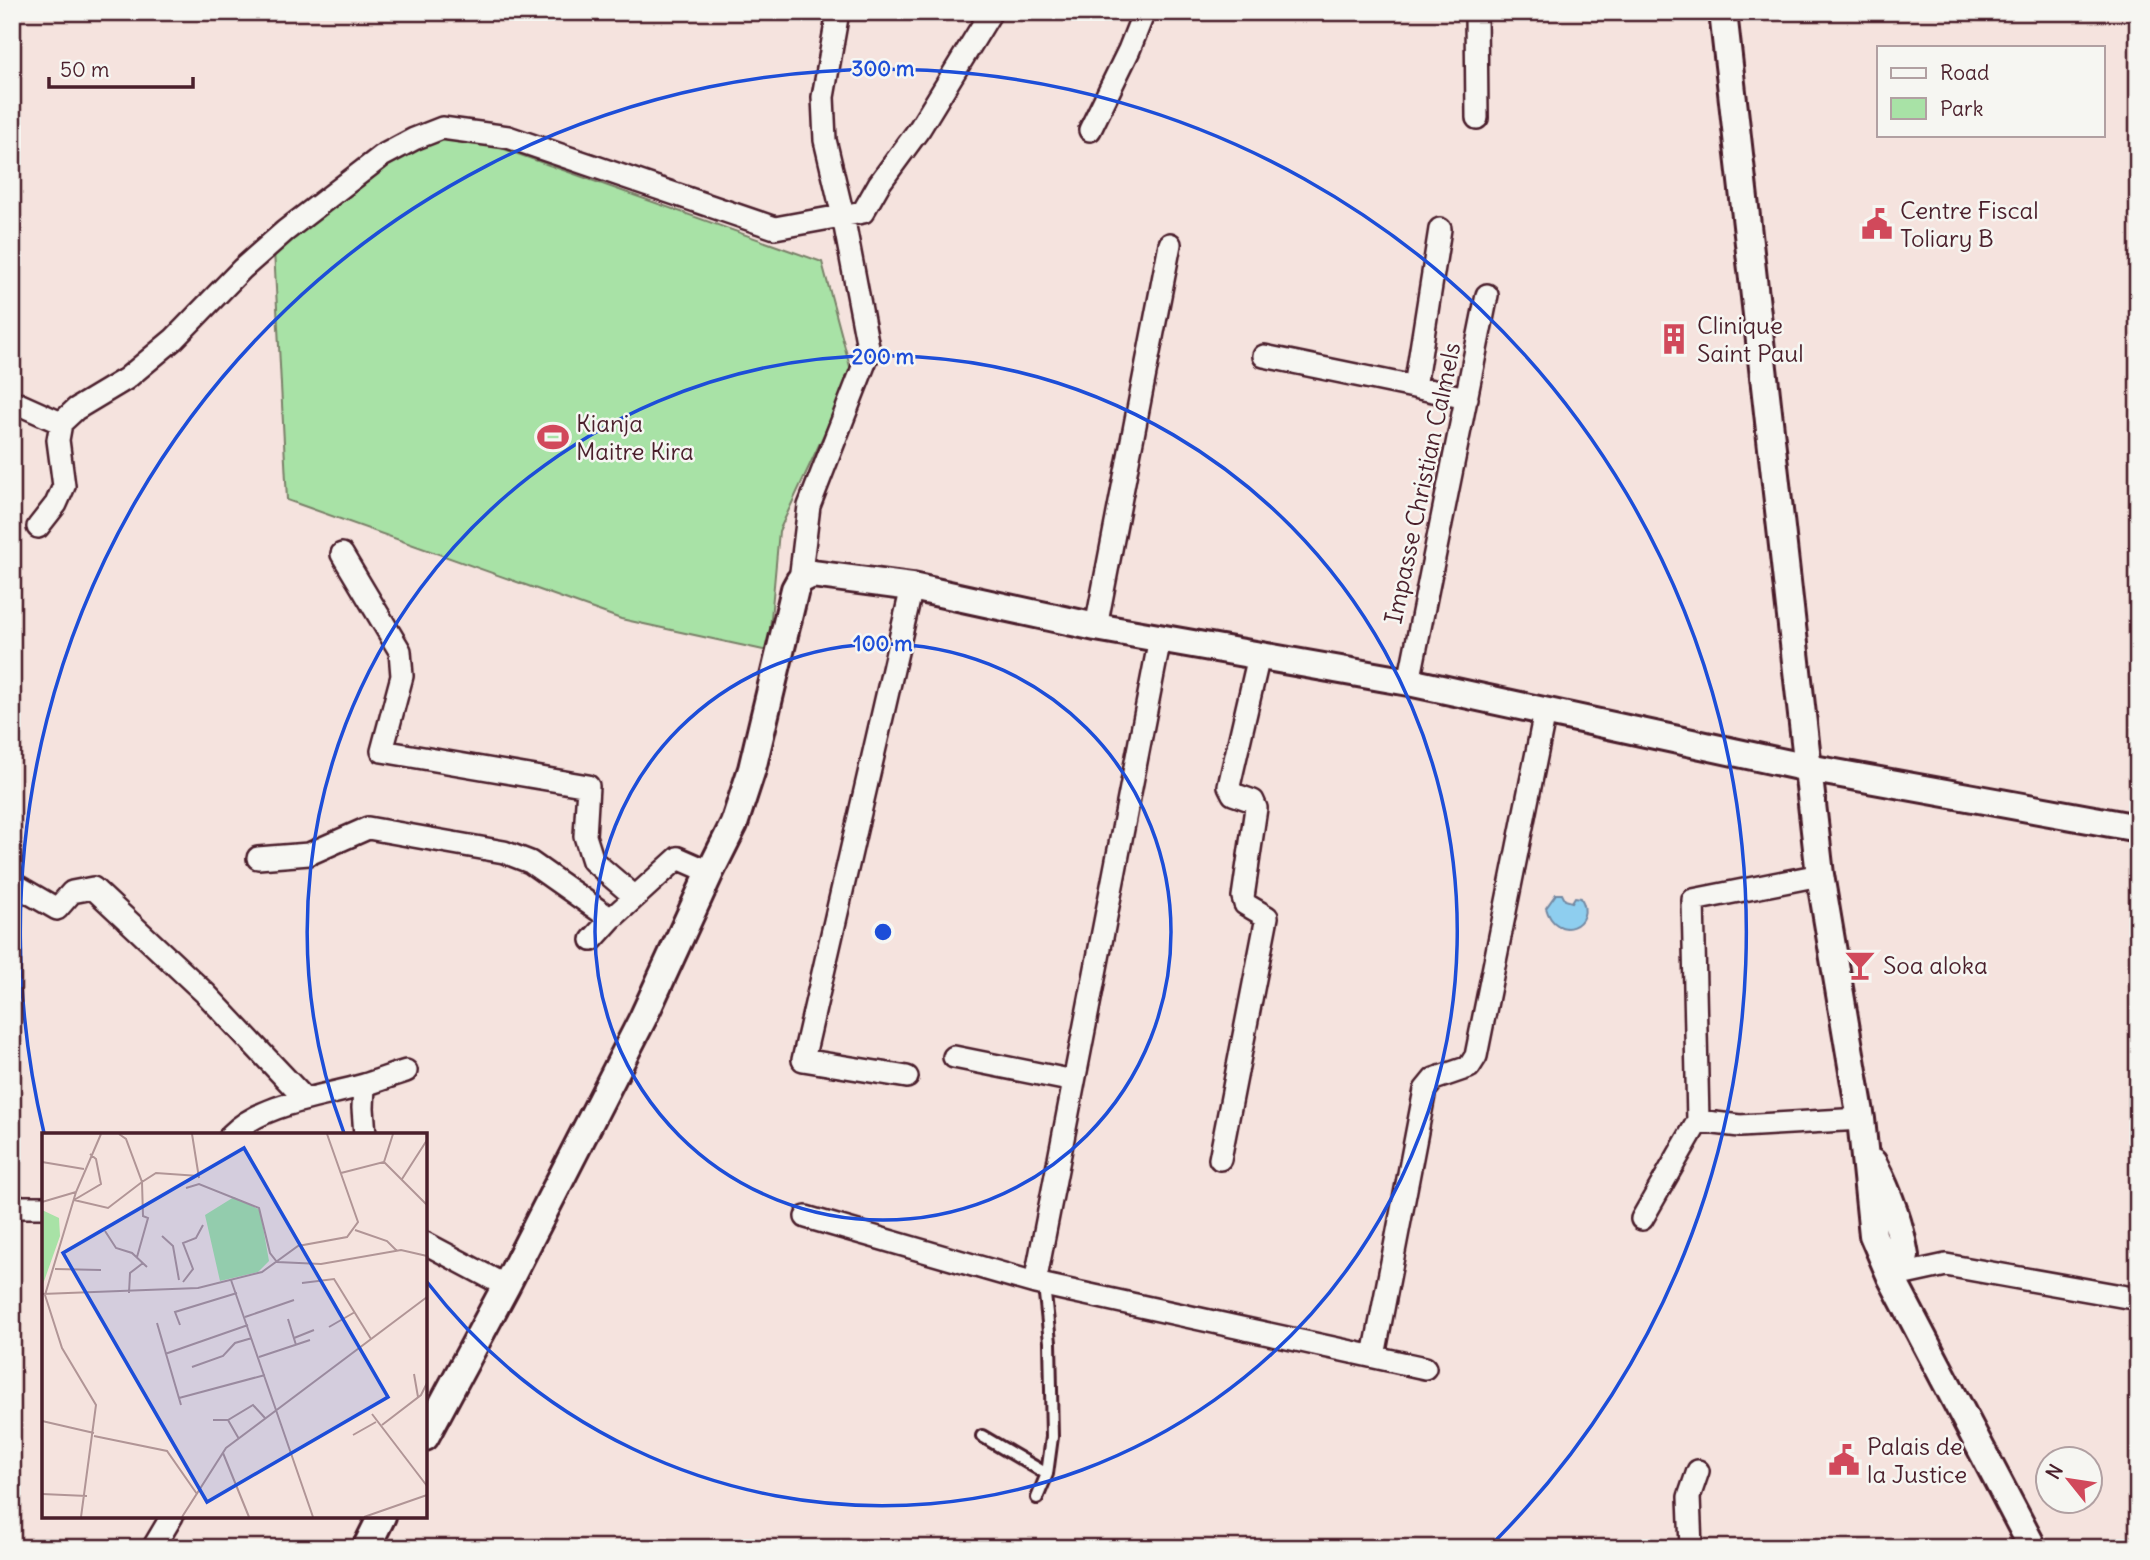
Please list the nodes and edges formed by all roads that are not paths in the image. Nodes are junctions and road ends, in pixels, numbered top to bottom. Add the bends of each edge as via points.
1 (838, 12) edge
2 (991, 12) edge
3 (1144, 12) edge
4 (1476, 12) edge
5 (1723, 12) edge
6 (1477, 118) dead end
7 (1090, 130) dead end
8 (843, 216) junction
9 (1440, 229) dead end
10 (1170, 244) dead end
11 (1487, 295) dead end
12 (1264, 356) dead end
13 (1415, 387) junction
14 (1467, 398) junction
15 (12, 401) edge
16 (61, 422) junction
17 (38, 527) dead end
18 (342, 554) dead end
19 (800, 580) junction
20 (912, 587) junction
21 (1096, 627) junction
22 (1160, 638) junction
23 (1259, 656) junction
24 (1409, 682) junction
25 (1545, 712) junction
26 (1808, 768) junction
27 (2138, 828) edge
28 (258, 858) dead end
29 (710, 872) junction
30 (1820, 876) junction
31 (12, 883) edge
32 (635, 897) junction
33 (611, 919) junction
34 (592, 940) dead end
35 (954, 1057) dead end
36 (406, 1071) dead end
37 (907, 1077) dead end
38 (1074, 1081) junction
39 (364, 1085) junction
40 (305, 1099) junction
41 (1861, 1119) junction
42 (1698, 1121) junction
43 (233, 1133) edge
44 (365, 1133) edge
45 (1220, 1159) dead end
46 (15, 1207) dead end
47 (42, 1207) edge
48 (806, 1217) dead end
49 (1642, 1219) dead end
50 (427, 1244) edge
51 (1891, 1277) junction
52 (1039, 1284) junction
53 (506, 1286) junction
54 (2138, 1299) edge
55 (1374, 1356) junction
56 (1425, 1368) dead end
57 (427, 1433) edge
58 (982, 1436) dead end
59 (1698, 1471) dead end
60 (1047, 1474) junction
61 (1037, 1498) dead end
62 (171, 1518) edge
63 (382, 1518) edge
64 (153, 1548) edge
65 (366, 1548) edge
66 (1691, 1548) edge
67 (2033, 1548) edge

1 - 8 street via 823,97 825,140
2 - 8 street via 863,212
3 - 7 street
4 - 6 street
5 - 26 street
8 - 16 street via 775,228 508,137 442,128 382,156 242,269 174,340
8 - 19 street via 869,352 809,506
9 - 13 street
10 - 21 street
11 - 14 street, Impasse Christian Calmels
12 - 13 street
13 - 14 street
14 - 24 street, Impasse Christian Calmels
15 - 16 street
16 - 17 street via 58,439 64,486 57,504
18 - 32 street via 400,651 402,676 382,751 588,786 585,836 593,861
19 - 20 street via 820,574
19 - 29 street via 752,769 734,824
20 - 21 street
20 - 37 street via 803,1060
21 - 22 street
22 - 23 street
22 - 38 street
23 - 24 street
23 - 45 street via 1229,786 1233,794 1253,802 1256,808 1243,897 1245,904 1267,917
24 - 25 street
25 - 26 street
25 - 55 street via 1476,1056 1469,1067 1434,1079 1425,1090
26 - 27 street
26 - 30 street
28 - 33 street via 309,854 368,828 382,830 504,852 530,862
29 - 32 street via 678,858
29 - 53 street via 643,1018
30 - 41 street
30 - 42 street via 1693,900
31 - 40 street via 57,909 72,892 93,888 205,993
32 - 33 street
33 - 34 street
35 - 38 street
36 - 39 street
38 - 52 street
39 - 40 street
39 - 44 street
40 - 43 street via 261,1115
41 - 42 street via 1740,1126
41 - 51 street via 1874,1235
42 - 49 street
46 - 47 street
48 - 52 street
50 - 53 street
51 - 54 street via 1946,1265
51 - 67 street
52 - 55 street
52 - 60 lane via 1050,1342 1052,1423
53 - 57 street
55 - 56 street
58 - 60 lane
59 - 66 street via 1689,1497
60 - 61 lane
62 - 64 street
63 - 65 street

